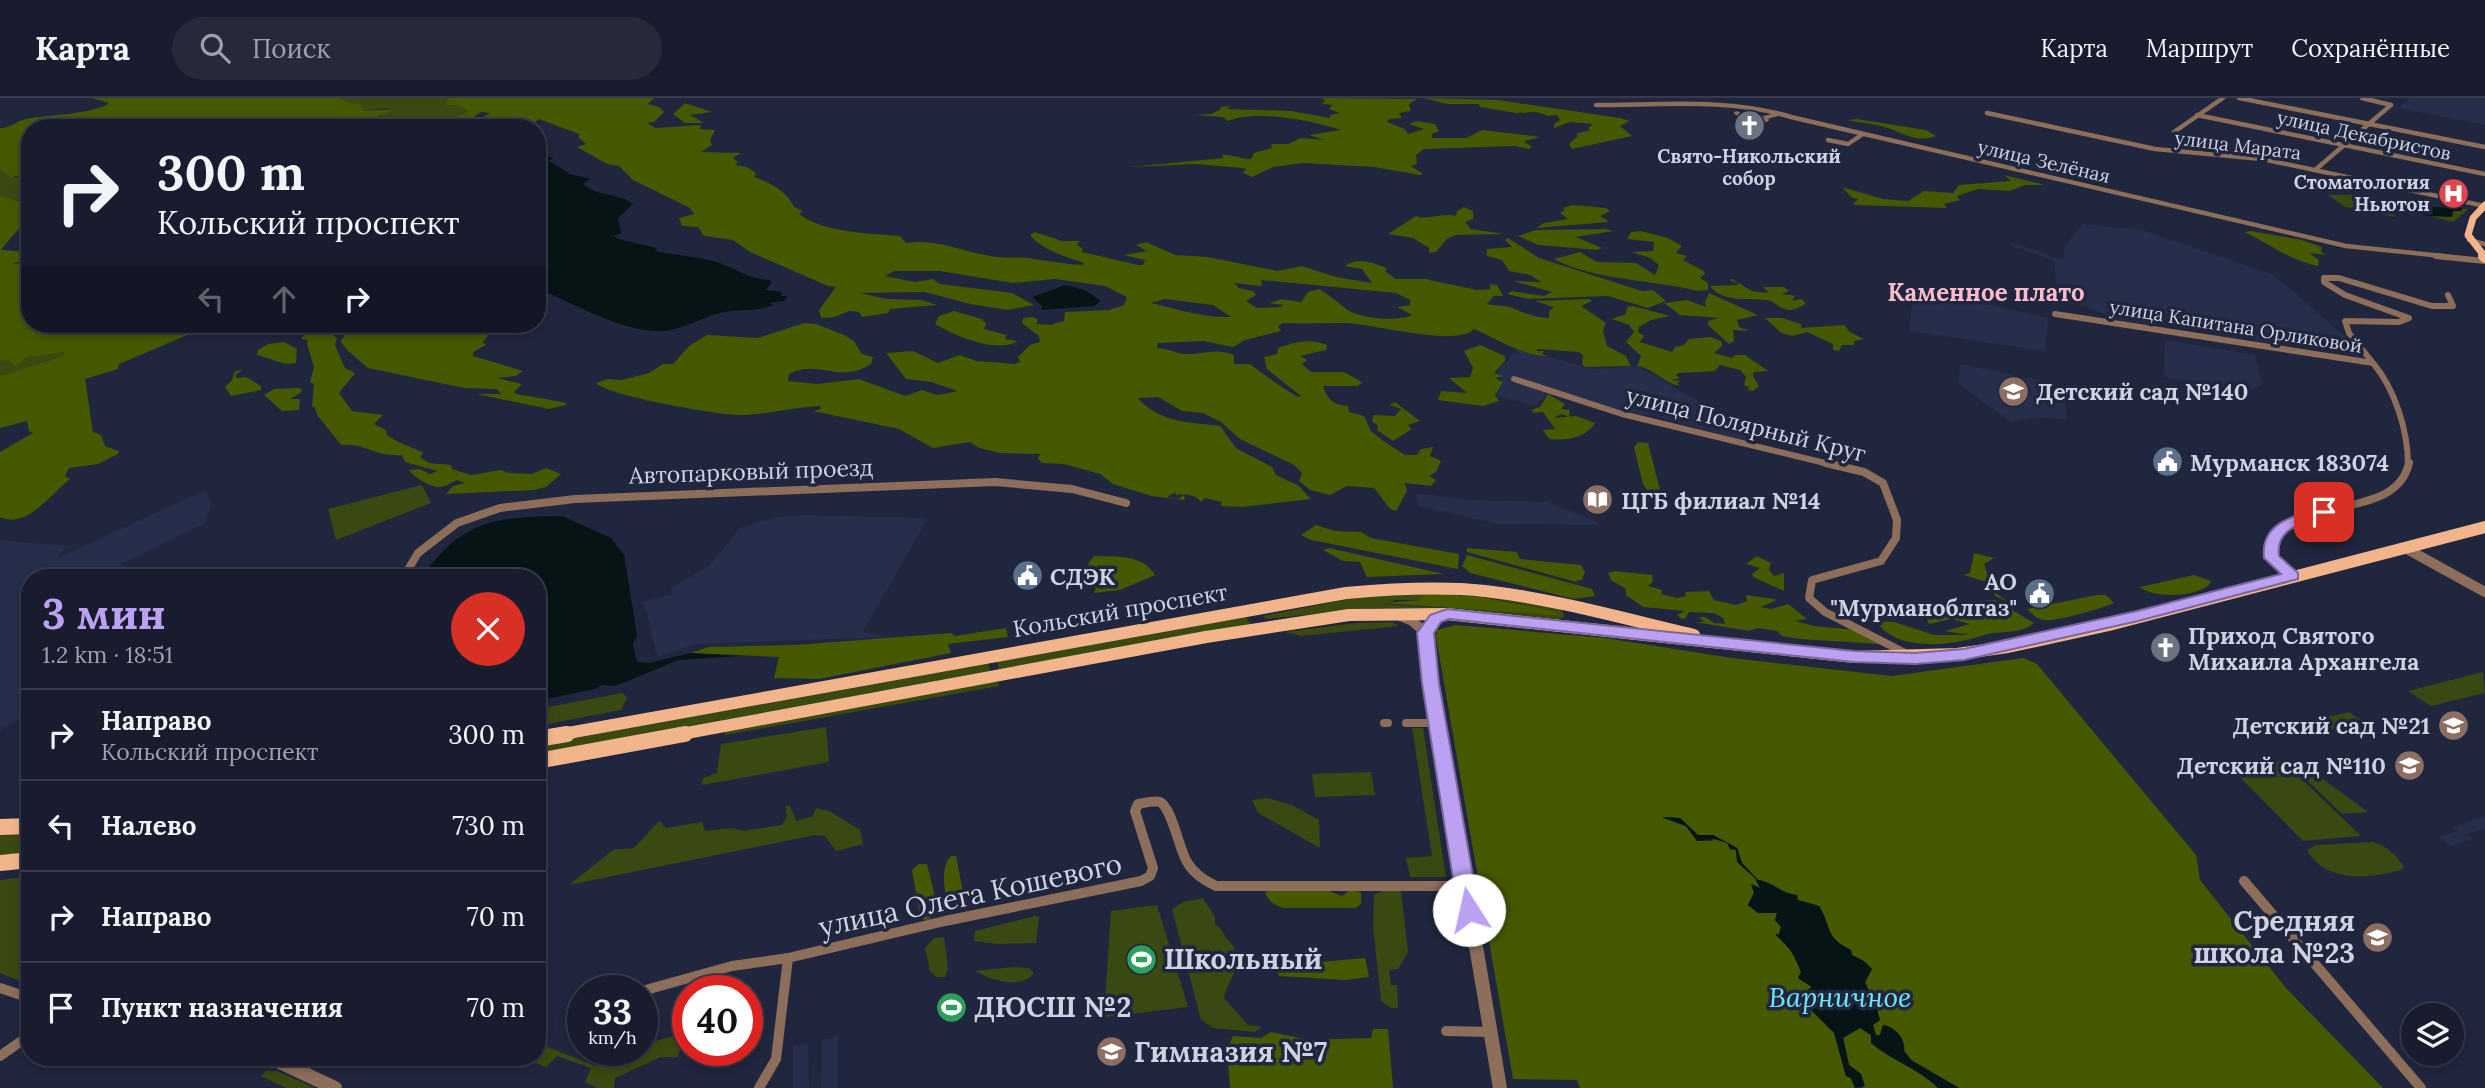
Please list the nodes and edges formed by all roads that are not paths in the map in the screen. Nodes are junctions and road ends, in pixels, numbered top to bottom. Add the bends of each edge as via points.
1 (2223, 98) edge
2 (2239, 98) edge
3 (2362, 98) edge
4 (1596, 105) dead end
5 (1987, 113) dead end
6 (1779, 114) junction
7 (2197, 115) junction
8 (1763, 118) junction
9 (2370, 124) junction
10 (2174, 132) dead end
11 (1863, 134) junction
12 (1828, 140) dead end
13 (2344, 145) junction
14 (2485, 146) edge
15 (2315, 170) junction
16 (2485, 174) edge
17 (2485, 206) edge
18 (2469, 240) junction
19 (2485, 244) edge
20 (2485, 259) edge
21 (2448, 295) dead end
22 (2055, 314) dead end
23 (2373, 363) junction
24 (1514, 379) dead end
25 (1126, 503) dead end
26 (2485, 527) edge
27 (2407, 549) junction
28 (408, 569) edge
29 (2292, 576) junction
30 (2485, 592) edge
31 (1558, 604) junction
32 (1266, 607) junction
33 (1388, 613) junction
34 (1447, 614) junction
35 (1539, 624) junction
36 (1271, 626) junction
37 (1426, 633) junction
38 (1711, 641) junction
39 (1915, 659) junction
40 (1406, 723) dead end
41 (1437, 723) junction
42 (546, 737) edge
43 (546, 759) edge
44 (21, 826) edge
45 (0, 827) edge
46 (21, 861) edge
47 (0, 863) edge
48 (2244, 881) dead end
49 (1465, 886) junction
50 (788, 958) junction
51 (658, 986) edge
52 (0, 988) edge
53 (21, 995) edge
54 (1446, 1031) dead end
55 (1490, 1032) junction
56 (21, 1041) edge
57 (0, 1056) edge
58 (288, 1066) edge
59 (335, 1088) edge
60 (759, 1088) edge
61 (1500, 1088) edge
62 (2421, 1088) edge

1 - 7 street
2 - 9 street
3 - 9 street via 2391,105
4 - 6 street, улица Зелёная via 1735,104 1764,107
5 - 15 street, улица Марата via 2155,149 2238,155
6 - 8 street
6 - 11 street, улица Зелёная
7 - 10 street
7 - 13 street, улица Декабристов
8 - 8 street via 1742,113 1736,113 1753,124 1767,120
9 - 13 street
9 - 14 street
11 - 12 street via 1848,144
11 - 20 street, улица Зелёная via 2360,249
13 - 15 street
13 - 16 street, улица Декабристов
15 - 17 street, улица Марата
17 - 18 main road via 2468,228
18 - 19 street
18 - 20 main road
21 - 23 street via 2453,306 2432,306 2339,278 2324,278 2338,291 2409,318 2399,322 2345,321
22 - 23 street, улица Капитана Орликовой
23 - 29 street, улица Капитана Орликовой via 2395,405 2411,466 2405,479 2377,498 2285,525 2275,533 2271,558
24 - 39 street, улица Полярный Круг via 1622,414 1864,472 1883,483 1898,529 1881,561 1812,580 1809,598 1825,612
25 - 28 street, Автопарковый проезд via 1072,489 995,482 575,499 500,508 457,523 418,553
26 - 27 main road, Кольский проспект
27 - 29 main road, Кольский проспект
27 - 30 street
29 - 39 main road, Кольский проспект via 1998,648
31 - 32 main road, Кольский проспект via 1484,591 1416,587
31 - 35 main road via 1571,611 1574,620
31 - 38 main road, Кольский проспект
32 - 36 main road via 1256,617
32 - 42 main road, Кольский проспект
33 - 34 main road, Кольский проспект
33 - 36 main road, Кольский проспект
33 - 37 street via 1412,621
34 - 35 main road, Кольский проспект
34 - 37 street via 1435,619
35 - 38 main road, Кольский проспект
36 - 43 main road, Кольский проспект
37 - 41 street
38 - 39 main road, Кольский проспект
40 - 41 street
41 - 49 street
44 - 45 main road
46 - 47 main road
48 - 62 street
49 - 50 street, улица Олега Кошевого via 1216,886 1189,870 1164,805 1146,801 1135,811 1153,868 1142,881 945,920
49 - 55 street
50 - 51 street, улица Олега Кошевого via 766,959
50 - 60 street via 776,1059
52 - 53 street
54 - 55 street
55 - 61 street
56 - 57 street
58 - 59 street

